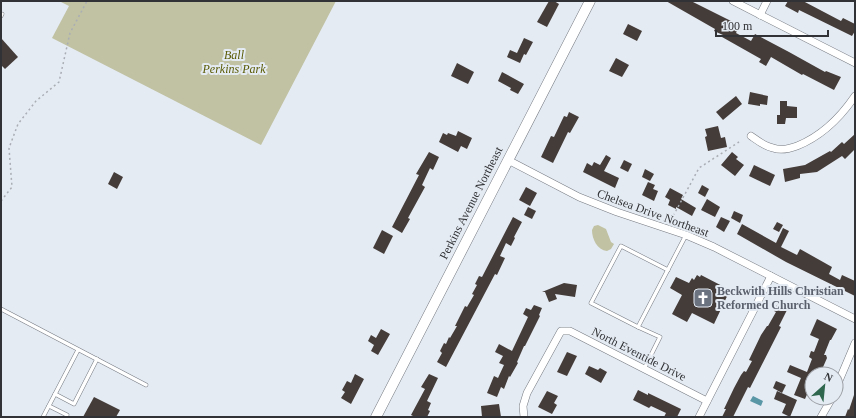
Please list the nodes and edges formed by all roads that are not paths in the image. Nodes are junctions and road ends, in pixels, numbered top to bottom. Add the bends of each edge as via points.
1 (590, 1) edge
2 (733, 1) edge
3 (767, 1) edge
4 (760, 15) junction
5 (855, 63) edge
6 (855, 96) edge
7 (751, 136) dead end
8 (508, 160) junction
9 (686, 235) junction
10 (668, 270) junction
11 (771, 276) junction
12 (1, 309) edge
13 (855, 319) edge
14 (638, 327) junction
15 (855, 343) edge
16 (78, 350) junction
17 (97, 359) junction
18 (644, 369) junction
19 (844, 369) edge
20 (146, 385) dead end
21 (55, 394) junction
22 (707, 401) junction
23 (49, 406) junction
24 (827, 406) edge
25 (43, 417) edge
26 (66, 417) edge
27 (376, 417) edge
28 (524, 417) edge
29 (699, 417) edge
30 (821, 417) edge

1 - 8 street, Perkins Avenue Northeast
2 - 4 street
3 - 4 street
4 - 5 street
6 - 7 street via 835,121 811,141 789,148 774,149
8 - 9 street, Chelsea Drive Northeast via 579,197
8 - 27 street, Perkins Avenue Northeast
9 - 10 lane
9 - 11 street, Chelsea Drive Northeast
10 - 14 lane
10 - 14 lane via 621,246 591,303
11 - 13 street, Chelsea Drive Northeast
11 - 22 street
12 - 16 lane
14 - 18 lane via 660,337
15 - 19 street
16 - 17 lane
16 - 21 lane
17 - 20 lane
17 - 21 lane via 74,404
18 - 22 street, North Eventide Drive
18 - 28 street, North Eventide Drive via 570,331 561,331 527,393 523,406
21 - 23 lane
22 - 29 street
23 - 25 lane
23 - 26 lane via 67,415
24 - 30 street

